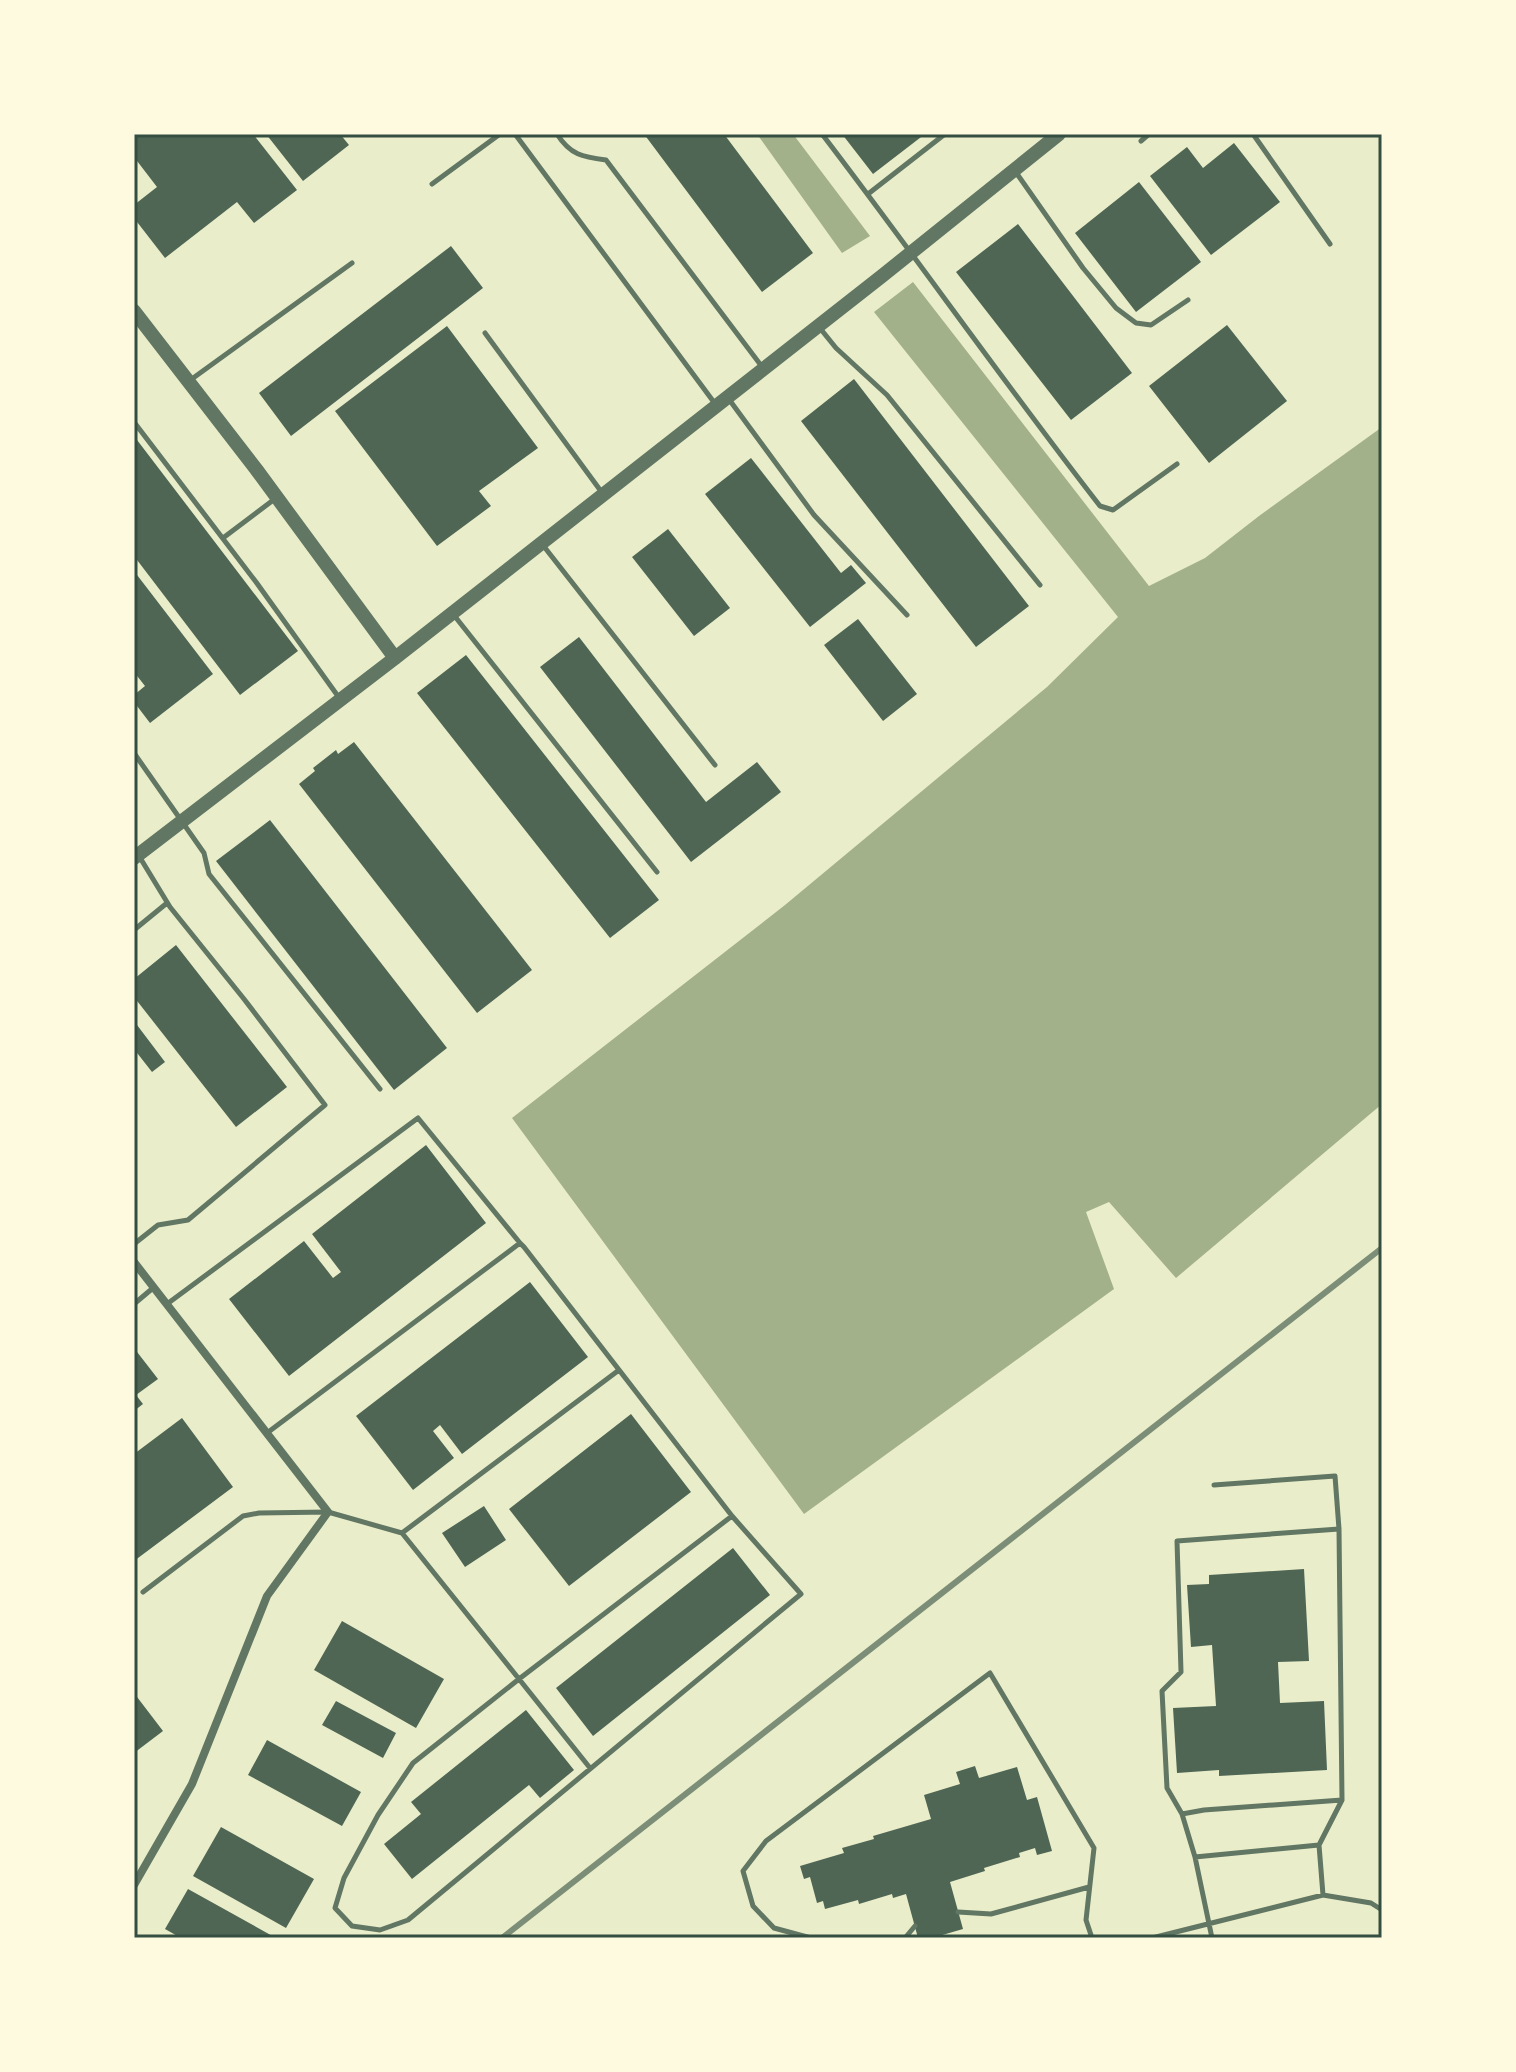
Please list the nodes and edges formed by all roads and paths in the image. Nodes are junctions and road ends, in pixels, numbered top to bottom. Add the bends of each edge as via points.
1 (500, 134) edge
2 (515, 134) edge
3 (557, 134) edge
4 (822, 134) edge
5 (945, 134) edge
6 (1059, 134) edge
7 (1149, 134) edge
8 (1253, 134) edge
9 (1141, 141) dead end
10 (1014, 170) junction
11 (432, 184) dead end
12 (868, 194) junction
13 (1330, 244) dead end
14 (912, 252) junction
15 (352, 263) dead end
16 (1188, 300) dead end
17 (134, 311) edge
18 (818, 326) junction
19 (485, 333) dead end
20 (763, 369) junction
21 (188, 382) junction
22 (722, 402) junction
23 (134, 422) edge
24 (1177, 464) dead end
25 (604, 494) junction
26 (277, 498) junction
27 (223, 538) junction
28 (542, 543) junction
29 (1040, 585) dead end
30 (453, 613) junction
31 (907, 615) dead end
32 (395, 658) junction
33 (340, 700) junction
34 (134, 753) edge
35 (715, 765) dead end
36 (181, 820) junction
37 (135, 854) edge
38 (657, 872) dead end
39 (167, 902) junction
40 (134, 930) edge
41 (380, 1089) dead end
42 (520, 1243) junction
43 (134, 1244) edge
44 (134, 1262) edge
45 (154, 1288) junction
46 (134, 1304) edge
47 (167, 1304) junction
48 (619, 1370) junction
49 (267, 1433) junction
50 (1214, 1485) dead end
51 (328, 1512) junction
52 (732, 1516) junction
53 (1339, 1529) junction
54 (402, 1533) junction
55 (143, 1592) dead end
56 (519, 1679) junction
57 (590, 1768) junction
58 (1342, 1800) junction
59 (1182, 1814) junction
60 (1319, 1845) junction
61 (1195, 1857) junction
62 (134, 1884) edge
63 (1089, 1887) junction
64 (1323, 1895) junction
65 (1382, 1910) edge
66 (958, 1912) dead end
67 (1208, 1923) junction
68 (915, 1926) dead end
69 (811, 1938) edge
70 (905, 1938) edge
71 (1092, 1938) edge
72 (1152, 1938) edge
73 (1212, 1938) edge

1 - 11 lane
2 - 22 lane
3 - 20 lane via 581,157 606,160
4 - 12 lane
5 - 12 lane
6 - 10 street
7 - 9 lane
8 - 13 lane
10 - 14 street
10 - 16 lane via 1083,268 1136,323 1151,325
12 - 14 lane
14 - 18 street
14 - 24 lane via 1100,506 1113,510
15 - 21 lane
17 - 21 street
18 - 20 street
18 - 29 lane via 887,395
19 - 25 lane
20 - 22 street
21 - 26 street
22 - 25 street
22 - 31 lane via 814,515
23 - 27 lane
25 - 28 street
26 - 27 lane
26 - 32 street
27 - 33 lane
28 - 30 street
28 - 35 lane
30 - 32 street
30 - 38 lane
32 - 33 street
33 - 36 street
34 - 36 lane
36 - 37 street
36 - 41 lane via 204,853 209,874
37 - 39 lane
39 - 40 lane
39 - 43 lane via 325,1105 188,1220 158,1225
42 - 47 lane via 418,1118
42 - 48 lane
42 - 49 lane
44 - 45 street
45 - 46 lane
45 - 47 street
47 - 49 street
48 - 52 lane
48 - 54 lane
49 - 51 street
50 - 53 lane via 1335,1476
51 - 54 lane
51 - 55 lane via 243,1516
51 - 62 street via 267,1596 192,1784
52 - 56 lane
52 - 57 lane via 801,1594
53 - 58 lane
53 - 59 lane via 1177,1541 1181,1672 1162,1691 1167,1788
54 - 56 lane
56 - 57 lane
56 - 57 lane via 413,1763 344,1878 335,1908 352,1926 380,1930 408,1920
58 - 59 lane
58 - 60 lane
59 - 61 lane
60 - 61 lane
60 - 64 lane
61 - 67 lane
63 - 66 lane via 991,1914
63 - 69 lane via 1094,1848 990,1673 766,1841 743,1871 753,1906 774,1928
63 - 71 lane via 1086,1920
64 - 65 lane via 1371,1903
64 - 67 lane
67 - 72 lane
67 - 73 lane
68 - 70 lane

